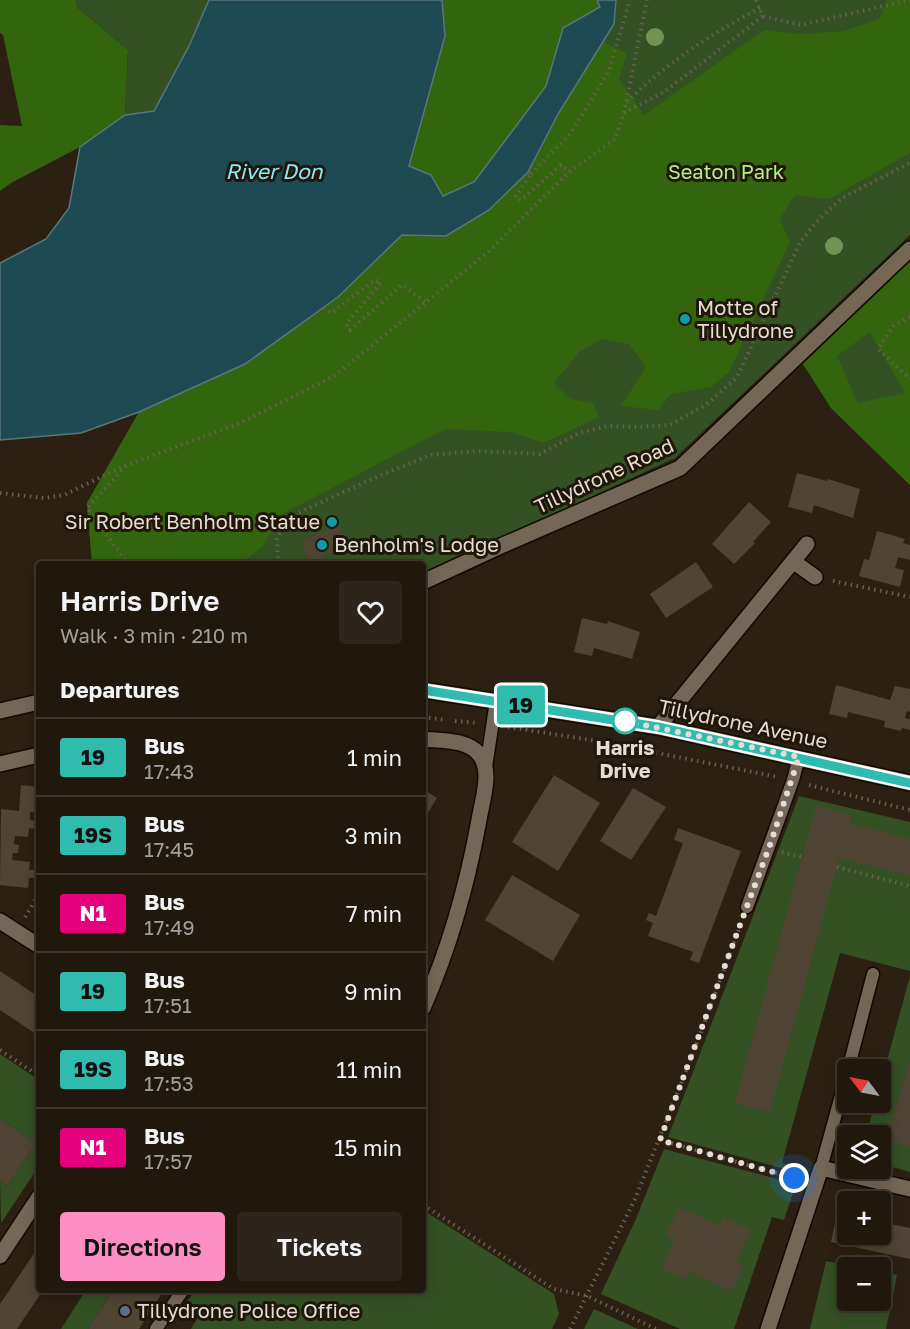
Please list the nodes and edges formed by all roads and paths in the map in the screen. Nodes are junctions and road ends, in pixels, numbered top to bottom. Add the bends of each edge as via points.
1 (630, 0) edge
2 (647, 0) edge
3 (756, 0) edge
4 (910, 0) edge
5 (760, 8) junction
6 (764, 16) junction
7 (627, 103) junction
8 (624, 113) junction
9 (910, 163) edge
10 (569, 172) junction
11 (910, 249) edge
12 (426, 302) junction
13 (324, 307) dead end
14 (910, 316) edge
15 (910, 378) edge
16 (127, 465) junction
17 (0, 493) edge
18 (807, 544) dead end
19 (127, 561) edge
20 (278, 561) edge
21 (794, 562) junction
22 (815, 577) joint
23 (426, 581) edge
24 (910, 597) edge
25 (426, 690) edge
26 (496, 701) junction
27 (36, 703) edge
28 (0, 711) edge
29 (426, 717) edge
30 (492, 724) junction
31 (658, 727) junction
32 (426, 739) edge
33 (36, 756) edge
34 (799, 757) junction
35 (483, 761) junction
36 (0, 764) edge
37 (793, 780) junction
38 (910, 783) edge
39 (910, 810) edge
40 (837, 867) dead end
41 (910, 886) edge
42 (36, 899) edge
43 (747, 907) joint
44 (0, 921) edge
45 (16, 931) junction
46 (36, 944) edge
47 (873, 974) dead end
48 (426, 1001) edge
49 (0, 1050) edge
50 (851, 1059) edge
51 (36, 1074) edge
52 (837, 1110) edge
53 (660, 1140) junction
54 (821, 1168) junction
55 (816, 1184) junction
56 (910, 1189) edge
57 (36, 1202) edge
58 (426, 1207) edge
59 (0, 1256) edge
60 (181, 1293) edge
61 (587, 1296) junction
62 (156, 1329) edge
63 (570, 1329) edge
64 (656, 1329) edge
65 (768, 1329) edge

1 - 10 path via 609,71 570,134 529,173 515,197 521,200 561,165
2 - 7 path
3 - 5 path
4 - 6 path via 801,25
5 - 6 path
5 - 7 path via 678,58
6 - 8 path via 664,92
7 - 8 path
8 - 10 path via 615,139
9 - 20 path via 842,198 816,222 801,241 737,376 706,405 670,425 608,426 579,434 540,454 476,451 431,455 298,513 277,539
10 - 12 path via 488,252
11 - 23 street, Tillydrone Road via 680,468
12 - 13 path via 402,285 350,330 346,324 381,282 375,280 331,314
12 - 16 path via 334,376 240,423
14 - 15 path via 894,325 878,349
16 - 17 path via 64,495 44,498
16 - 19 path via 87,507
18 - 21 street
21 - 22 street
21 - 31 street
22 - 24 path
25 - 26 street, Tillydrone Avenue
26 - 30 lane
26 - 31 street, Tillydrone Avenue
27 - 28 street
29 - 30 path
30 - 35 lane
30 - 37 path
31 - 34 street, Tillydrone Avenue
32 - 35 street via 458,743 471,748
33 - 36 street
34 - 37 lane
34 - 38 street, Tillydrone Avenue
35 - 48 street via 478,826 461,903
37 - 39 path
37 - 43 lane
40 - 41 path
42 - 45 path
43 - 53 path
44 - 45 street
45 - 46 street
47 - 50 lane
49 - 51 path
52 - 54 lane
53 - 55 path
53 - 61 path
54 - 55 street
54 - 56 street
55 - 65 street
57 - 59 street
58 - 61 path via 554,1289
60 - 62 lane
61 - 63 path
61 - 64 path

